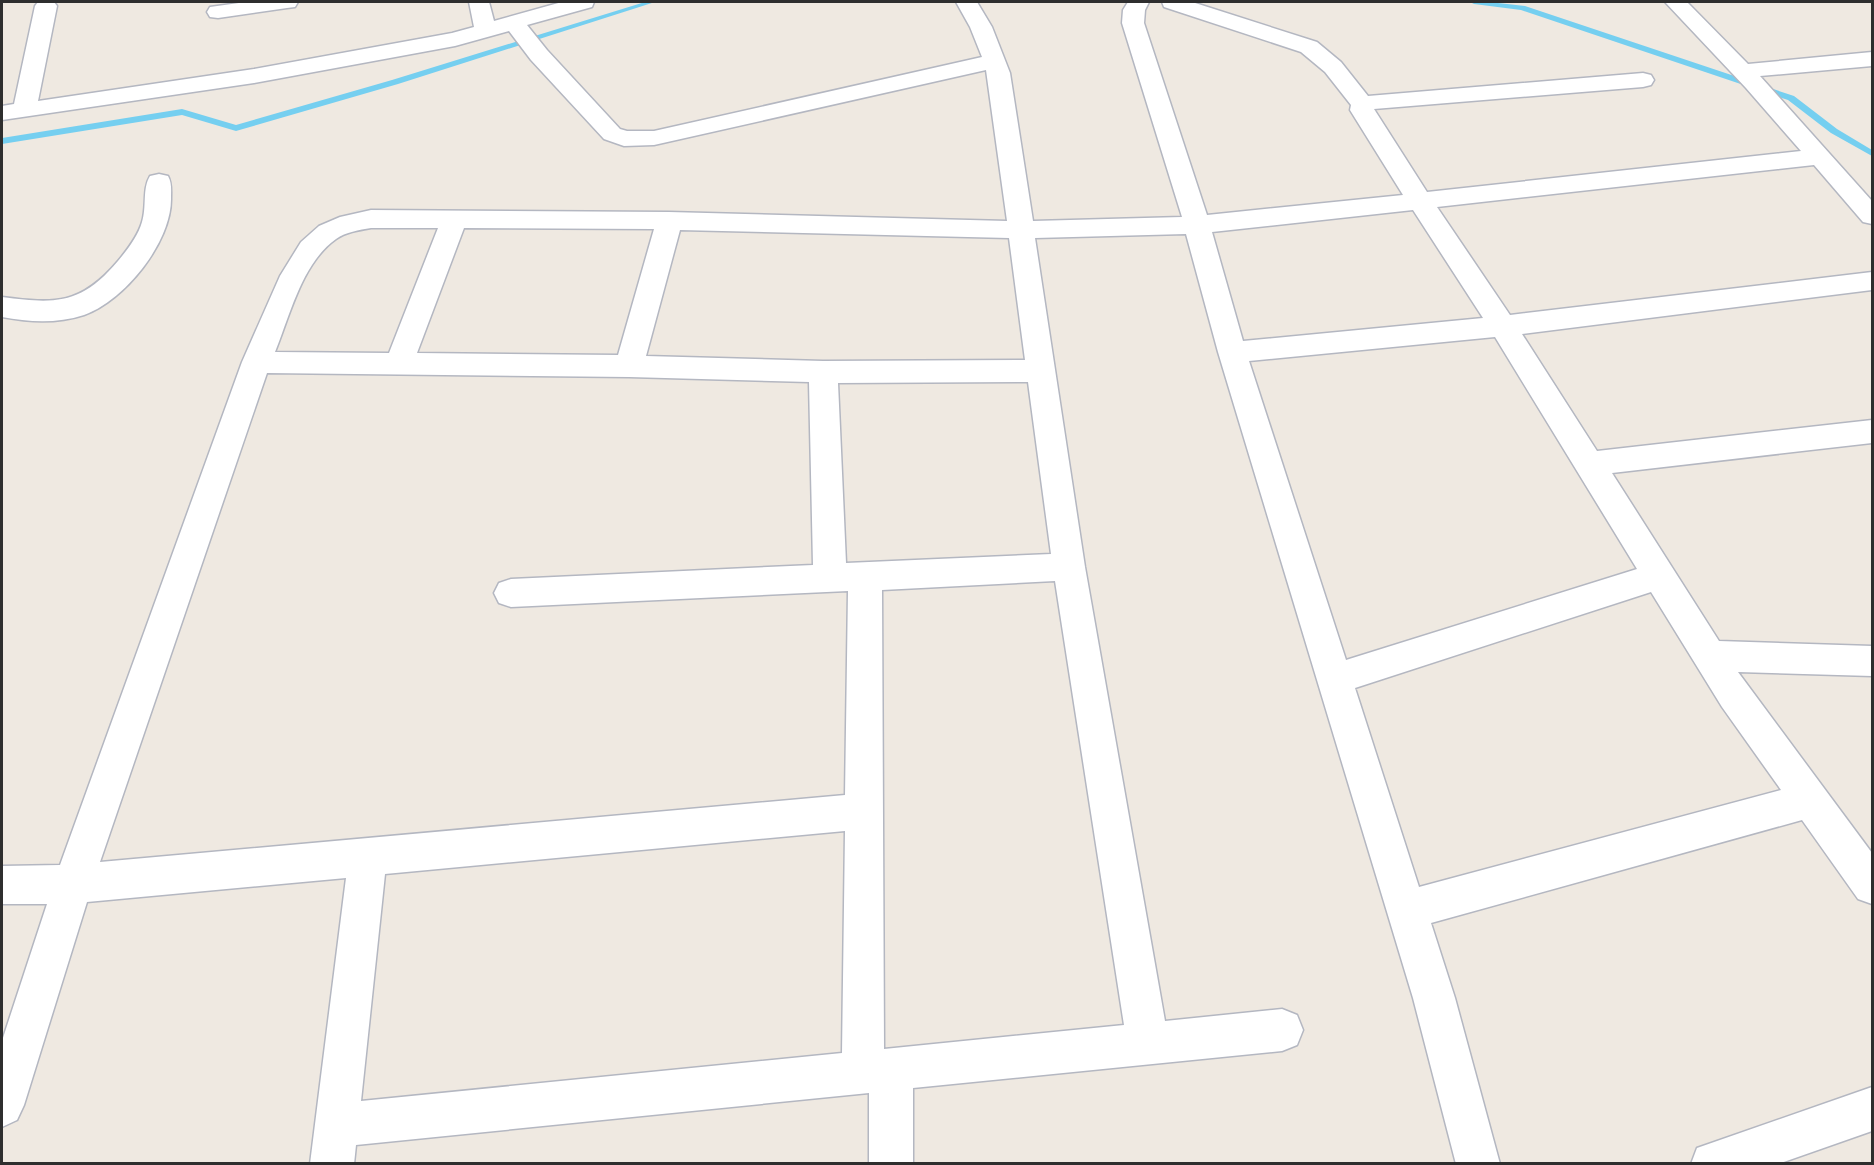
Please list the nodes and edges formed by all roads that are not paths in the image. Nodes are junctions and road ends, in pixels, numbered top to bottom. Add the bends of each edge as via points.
1 (287, 2) edge
2 (479, 2) edge
3 (584, 2) edge
4 (968, 2) edge
5 (1138, 2) edge
6 (1172, 2) edge
7 (1675, 2) edge
8 (46, 6) dead end
9 (218, 12) dead end
10 (518, 29) junction
11 (486, 31) junction
12 (1872, 59) edge
13 (996, 61) junction
14 (1748, 77) junction
15 (1643, 80) dead end
16 (1364, 105) junction
17 (25, 109) junction
18 (2, 113) edge
19 (1814, 150) junction
20 (159, 182) dead end
21 (1420, 201) junction
22 (1872, 216) edge
23 (455, 218) junction
24 (669, 221) junction
25 (1197, 225) junction
26 (1021, 230) junction
27 (1872, 281) edge
28 (2, 307) edge
29 (1503, 326) junction
30 (1232, 352) junction
31 (256, 362) junction
32 (399, 363) junction
33 (628, 366) junction
34 (1041, 371) junction
35 (823, 372) junction
36 (1872, 431) edge
37 (1589, 464) junction
38 (1069, 567) junction
39 (1659, 576) junction
40 (847, 577) junction
41 (512, 593) dead end
42 (1709, 656) junction
43 (1872, 661) edge
44 (1335, 679) junction
45 (1810, 800) junction
46 (864, 811) junction
47 (368, 856) junction
48 (73, 884) junction
49 (2, 885) edge
50 (1872, 885) edge
51 (1407, 910) junction
52 (1282, 1030) dead end
53 (1148, 1044) junction
54 (877, 1071) junction
55 (2, 1105) edge
56 (1872, 1109) edge
57 (334, 1144) edge
58 (891, 1164) edge
59 (1478, 1164) edge
60 (1713, 1164) edge

1 - 9 street
2 - 11 street
3 - 10 street
4 - 13 street
5 - 25 street via 1133,23
6 - 16 street via 1309,47 1333,67
7 - 14 street
8 - 17 street
10 - 11 street
10 - 13 street via 612,134 624,139 654,138
11 - 17 street via 254,76
12 - 14 street
13 - 26 street
14 - 19 street
15 - 16 street
16 - 21 street via 1362,110
17 - 18 street
19 - 21 street
19 - 22 street
20 - 28 street via 158,215 144,246 105,293 90,303 56,312
21 - 25 street
21 - 29 street
23 - 24 street
23 - 31 street via 371,219 328,232 310,248 293,276
23 - 32 street
24 - 26 street
24 - 33 street
25 - 26 street
25 - 30 street
26 - 34 street
27 - 29 street
29 - 30 street
29 - 37 street
30 - 44 street
31 - 32 street
31 - 48 street
32 - 33 street
33 - 35 street
34 - 35 street
34 - 38 street
35 - 40 street
36 - 37 street
37 - 39 street
38 - 40 street
38 - 53 street
39 - 42 street
39 - 44 street
40 - 41 street
40 - 46 street
42 - 43 street
42 - 45 street
44 - 51 street
45 - 50 street
45 - 51 street
46 - 47 street
46 - 54 street
47 - 48 street
47 - 57 street
48 - 49 street
48 - 55 street
51 - 59 street
52 - 53 street
53 - 54 street
54 - 57 street
54 - 58 street
56 - 60 street

